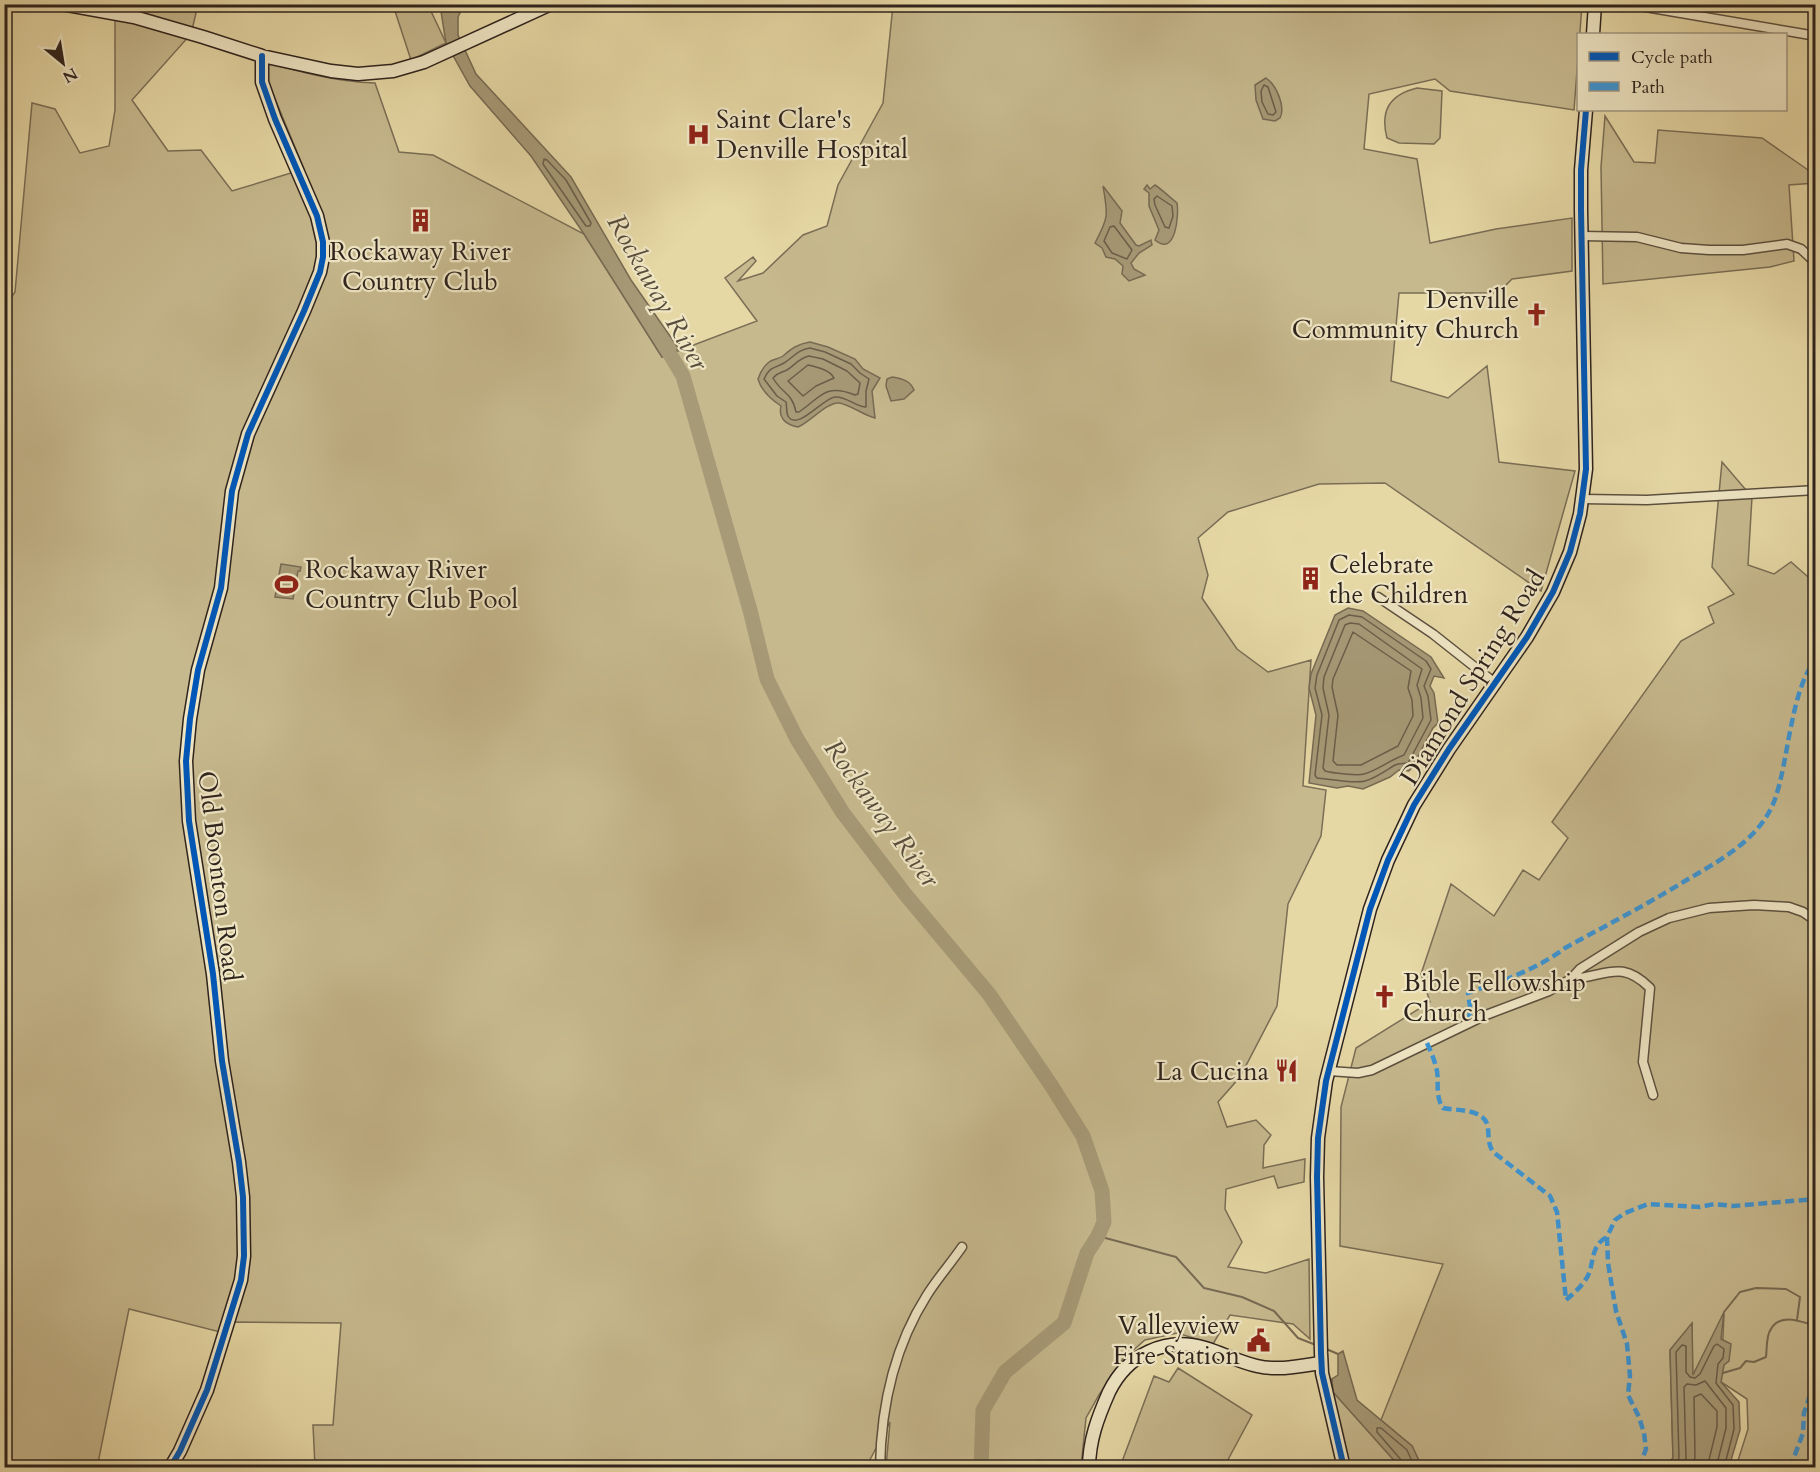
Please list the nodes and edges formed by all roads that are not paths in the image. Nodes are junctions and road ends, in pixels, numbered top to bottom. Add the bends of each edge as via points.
1 (62, 4) edge
2 (551, 4) edge
3 (1595, 4) edge
4 (1628, 4) edge
5 (1593, 33) edge
6 (1815, 36) edge
7 (262, 57) junction
8 (1586, 111) edge
9 (1582, 236) junction
10 (1815, 263) edge
11 (1815, 490) edge
12 (1582, 500) junction
13 (1378, 597) dead end
14 (1495, 683) junction
15 (1815, 921) edge
16 (1571, 979) junction
17 (1329, 1071) junction
18 (1653, 1095) dead end
19 (962, 1247) dead end
20 (1321, 1358) junction
21 (170, 1467) edge
22 (880, 1467) edge
23 (1089, 1467) edge
24 (1344, 1467) edge

1 - 7 street via 143,20
2 - 7 street via 440,56 393,71 349,74
3 - 5 street
4 - 6 street
7 - 21 street, Old Boonton Road via 262,82 317,216 323,257 304,311 248,434 232,491 221,588 198,670 190,719 186,761 189,821 239,1162 244,1256 241,1280 207,1390
8 - 9 street, Diamond Spring Road via 1581,170
9 - 10 street via 1637,237 1681,248 1709,250 1787,244 1801,249
9 - 12 street, Diamond Spring Road via 1586,461
11 - 12 street
12 - 14 street, Diamond Spring Road via 1570,552 1553,592
13 - 14 street
14 - 17 street, Diamond Spring Road via 1428,782 1399,834 1370,909
15 - 16 street via 1789,907 1709,909 1679,915 1639,932 1580,969
16 - 17 street via 1372,1070
16 - 18 street via 1627,971 1650,988 1643,1062
17 - 20 street, Diamond Spring Road via 1317,1153
19 - 22 street via 909,1326 889,1388
20 - 23 street via 1287,1368 1269,1368 1178,1344 1144,1353 1112,1386 1094,1429
20 - 24 street, Diamond Spring Road

